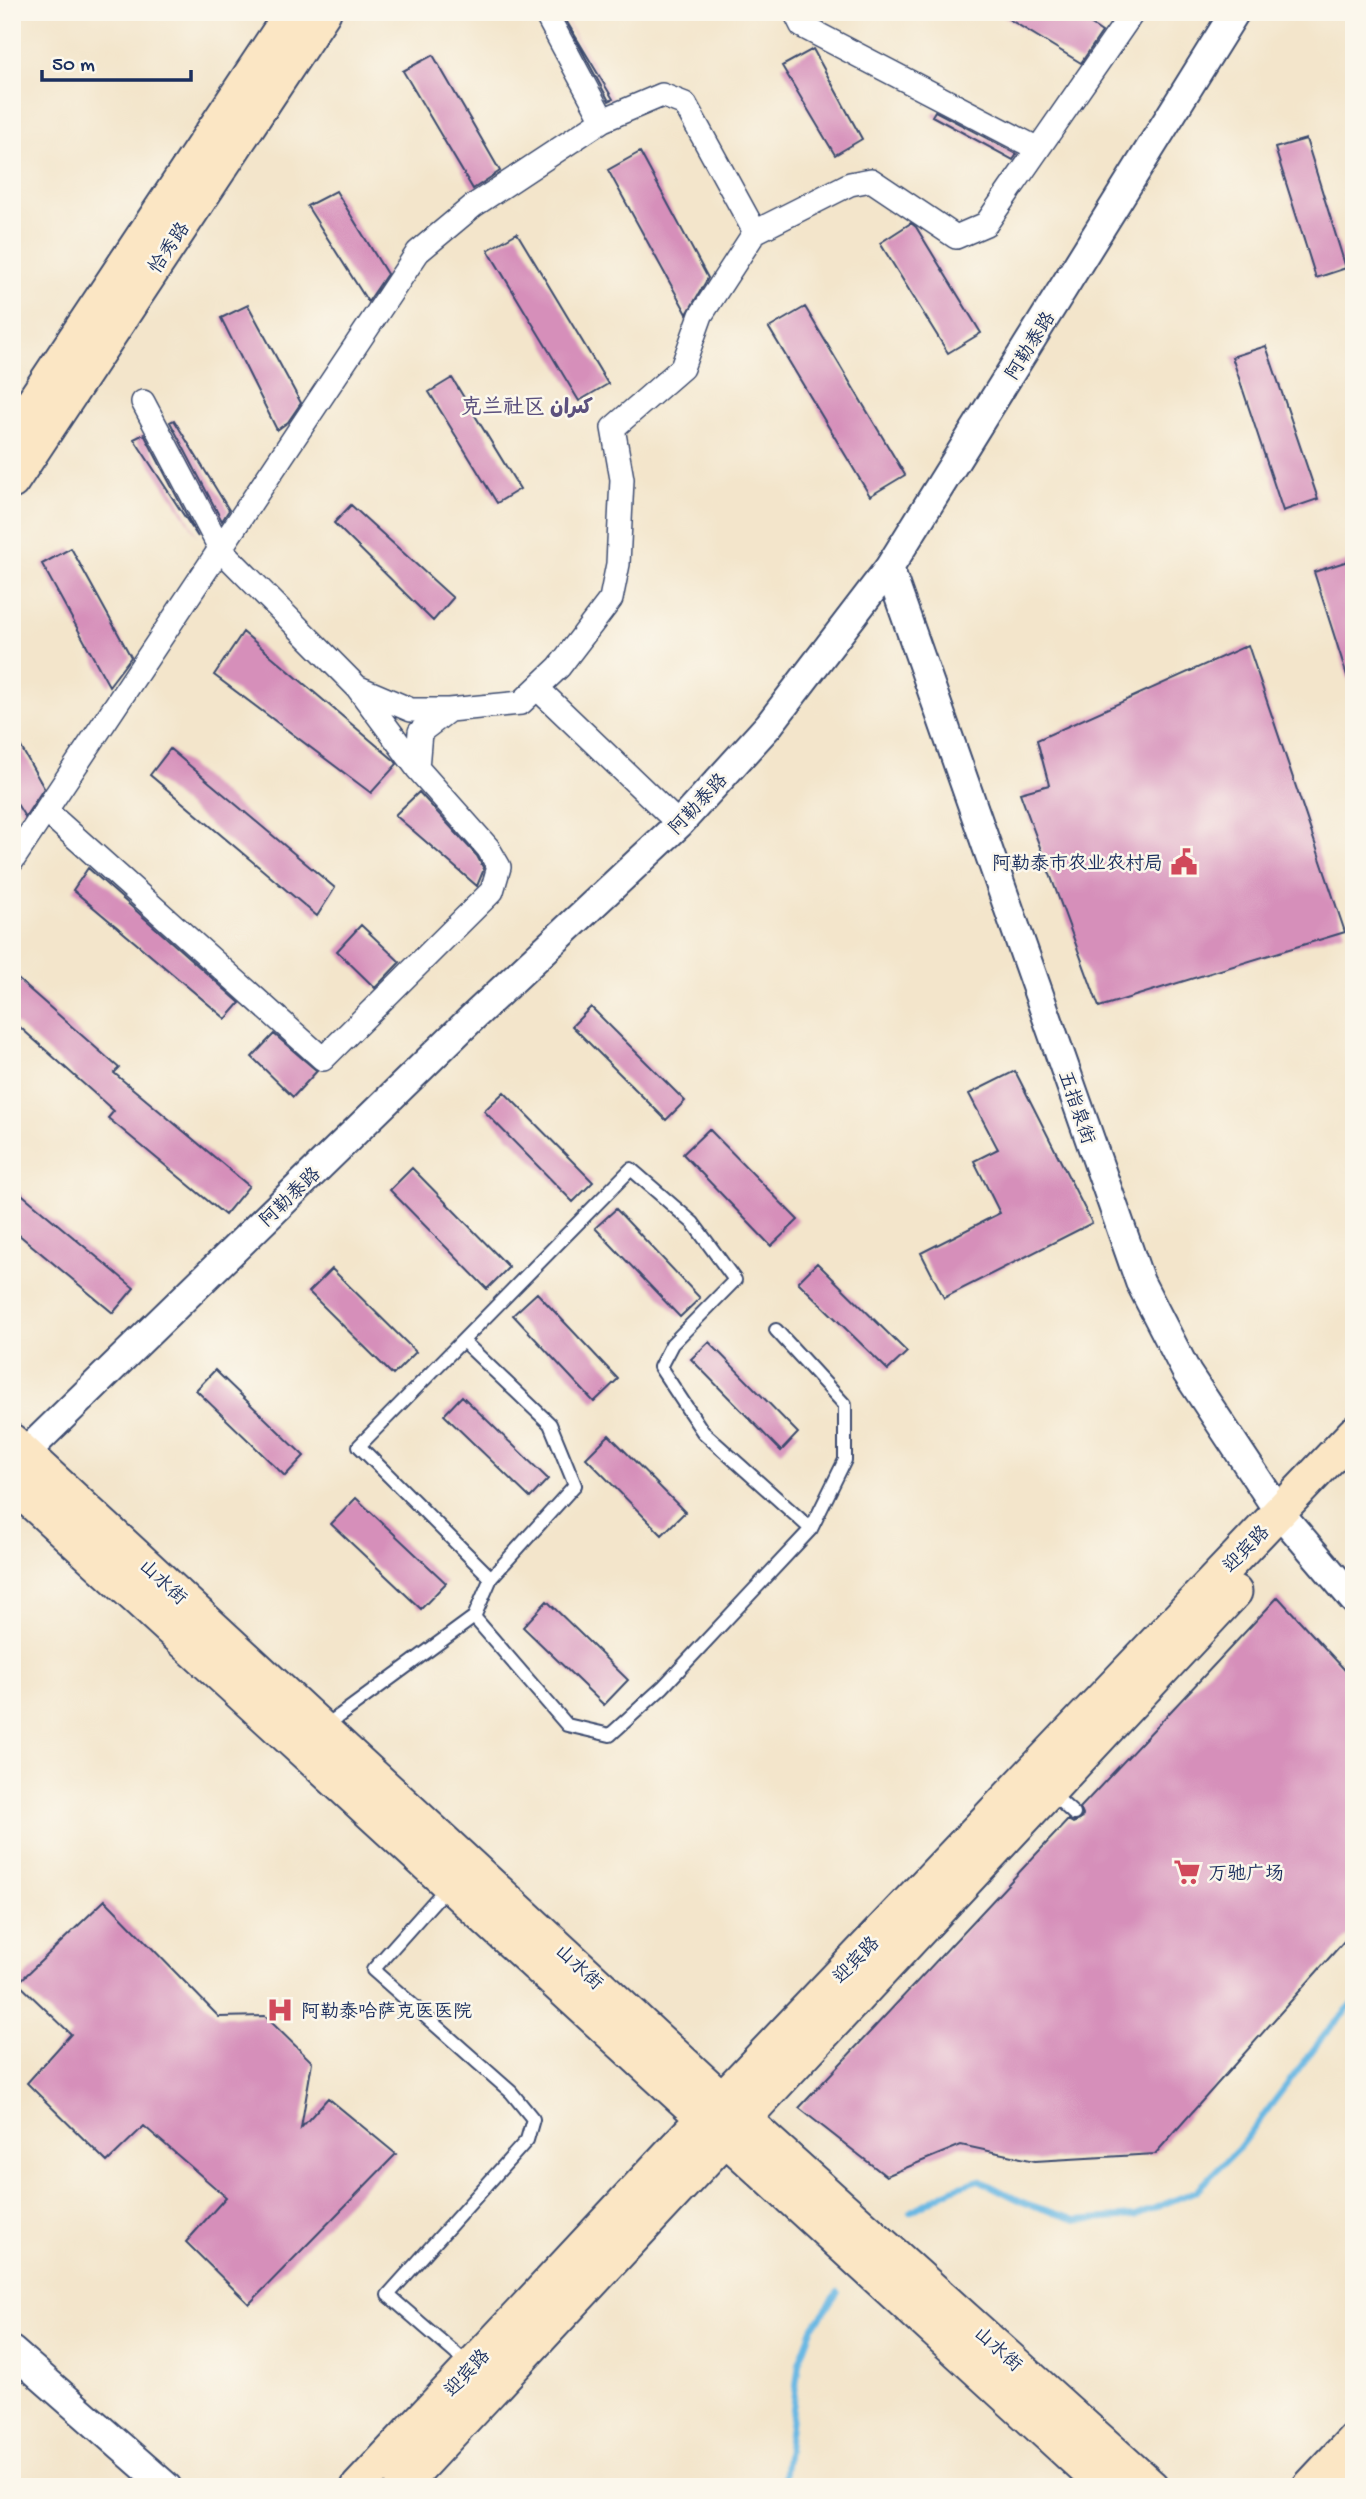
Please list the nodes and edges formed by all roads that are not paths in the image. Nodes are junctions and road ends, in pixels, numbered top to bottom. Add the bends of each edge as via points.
1 (292, 12) edge
2 (324, 12) edge
3 (545, 12) edge
4 (794, 12) edge
5 (1133, 12) edge
6 (1235, 12) edge
7 (603, 120) junction
8 (1038, 149) junction
9 (755, 232) junction
10 (143, 402) dead end
11 (12, 433) edge
12 (12, 482) edge
13 (221, 550) junction
14 (889, 568) junction
15 (357, 687) junction
16 (537, 688) junction
17 (449, 710) junction
18 (417, 768) junction
19 (46, 811) junction
20 (678, 824) junction
21 (12, 861) edge
22 (776, 1330) dead end
23 (463, 1341) junction
24 (1354, 1433) edge
25 (17, 1455) edge
26 (1354, 1467) edge
27 (12, 1484) edge
28 (1286, 1521) junction
29 (811, 1529) junction
30 (491, 1578) junction
31 (1354, 1600) edge
32 (474, 1617) junction
33 (323, 1728) junction
34 (1049, 1790) junction
35 (1074, 1814) dead end
36 (458, 1873) junction
37 (723, 2119) junction
38 (12, 2351) edge
39 (483, 2376) junction
40 (1354, 2439) edge
41 (1354, 2475) edge
42 (167, 2487) edge
43 (358, 2487) edge
44 (401, 2487) edge
45 (1105, 2487) edge
46 (1152, 2487) edge
47 (1309, 2487) edge
48 (1343, 2487) edge

1 - 11 main road, 恰秀路
2 - 12 main road, 恰秀路
3 - 7 street
4 - 8 street via 802,26
5 - 8 street
6 - 14 street, 阿勒泰路
7 - 9 street via 662,94 685,104
7 - 13 street via 473,206 418,252
8 - 9 street via 986,224 956,237 871,180 850,184
9 - 16 street via 701,314 682,368 613,428 622,479 618,564 611,599
10 - 13 street
13 - 15 street
13 - 19 street
14 - 20 street, 阿勒泰路 via 769,724
14 - 28 street, 五指泉街 via 1140,1282 1187,1373
15 - 17 street via 411,710
15 - 18 street
16 - 17 street via 521,703
16 - 20 street
17 - 18 street via 421,732
18 - 19 street via 488,848 499,867 492,891 323,1059
19 - 21 street
20 - 25 street, 阿勒泰路
22 - 29 lane via 845,1405 845,1460
23 - 29 lane via 631,1169 692,1223 735,1280 672,1344 660,1367 703,1432
23 - 30 lane via 551,1424 575,1485
23 - 30 lane via 359,1446
24 - 28 main road, 迎宾路
25 - 33 main road, 山水街
26 - 28 main road, 迎宾路
27 - 36 main road, 山水街
28 - 31 street, 五指泉街
28 - 34 main road, 迎宾路
28 - 37 main road, 迎宾路
29 - 32 lane via 663,1687 610,1735 567,1725
30 - 32 lane
32 - 33 lane
33 - 36 main road, 山水街
34 - 35 lane
34 - 37 main road, 迎宾路
36 - 37 main road, 山水街
36 - 39 lane via 373,1970 511,2092 533,2119 527,2140 388,2295
37 - 39 main road, 迎宾路
37 - 45 main road, 山水街
37 - 46 main road, 山水街
38 - 42 street
39 - 43 main road, 迎宾路
39 - 44 main road, 迎宾路
40 - 47 main road
41 - 48 main road

